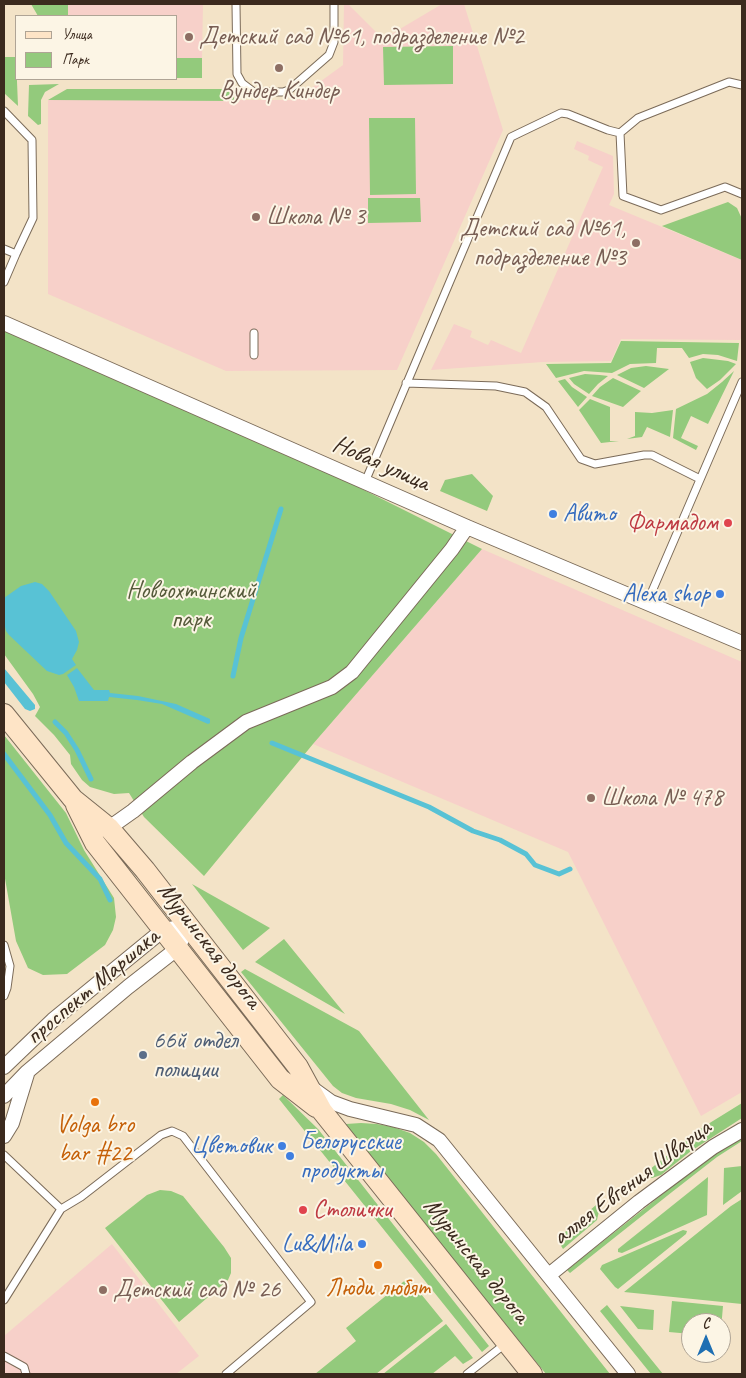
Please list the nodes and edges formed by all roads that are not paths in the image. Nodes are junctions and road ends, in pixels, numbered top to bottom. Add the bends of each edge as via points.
1 (236, 4) edge
2 (334, 4) edge
3 (742, 85) edge
4 (4, 111) edge
5 (620, 133) junction
6 (742, 194) edge
7 (4, 249) edge
8 (16, 254) junction
9 (4, 282) edge
10 (4, 323) edge
11 (254, 333) dead end
12 (254, 355) dead end
13 (742, 382) edge
14 (406, 384) junction
15 (700, 479) junction
16 (364, 482) junction
17 (467, 526) junction
18 (647, 603) junction
19 (742, 642) edge
20 (4, 714) edge
21 (73, 799) junction
22 (109, 828) junction
23 (188, 926) junction
24 (164, 930) junction
25 (4, 945) edge
26 (178, 948) junction
27 (4, 996) edge
28 (4, 1067) edge
29 (27, 1072) junction
30 (308, 1085) junction
31 (4, 1096) edge
32 (322, 1111) junction
33 (742, 1130) edge
34 (4, 1136) edge
35 (4, 1155) edge
36 (62, 1209) junction
37 (549, 1275) junction
38 (4, 1300) edge
39 (507, 1342) junction
40 (4, 1356) edge
41 (26, 1374) edge
42 (226, 1374) edge
43 (467, 1374) edge
44 (532, 1374) edge
45 (628, 1374) edge

1 - 2 lane via 237,74 242,83 254,92 289,90 328,55 334,42
3 - 5 lane via 729,82 638,118
4 - 8 lane via 32,140 33,218
5 - 6 lane via 623,196 661,210 725,187
5 - 14 lane via 561,114 511,137
7 - 8 lane
8 - 9 lane
10 - 16 street, Новая улица
11 - 12 lane
13 - 15 lane
14 - 15 lane via 496,386 525,392 546,407 581,459 595,464 652,455
14 - 16 lane
15 - 18 lane
16 - 17 street, Новая улица
17 - 18 street, Новая улица
17 - 22 street via 352,672 332,687 246,722
18 - 19 street, Новая улица
20 - 21 street, Муринская дорога
21 - 22 street, Муринская дорога
21 - 24 street, Муринская дорога via 95,843
22 - 23 street, Муринская дорога
23 - 24 street, проспект Маршака
23 - 26 street, проспект Маршака
23 - 30 street, Муринская дорога via 298,1067
24 - 26 street, Муринская дорога
24 - 28 street, проспект Маршака via 53,1020
25 - 27 lane via 10,966
26 - 29 street, проспект Маршака
26 - 32 street, Муринская дорога via 280,1079
29 - 31 street, проспект Маршака
29 - 34 street via 12,1123
30 - 32 street, Муринская дорога
30 - 37 street via 331,1102 416,1125 439,1140
32 - 39 street, Муринская дорога
33 - 37 street, аллея Евгения Шварца via 713,1147 639,1202
35 - 36 lane
36 - 38 lane
36 - 42 lane via 160,1135 172,1131 183,1136 311,1302
37 - 45 street
39 - 43 lane
39 - 44 street, Муринская дорога
40 - 41 lane via 24,1367

